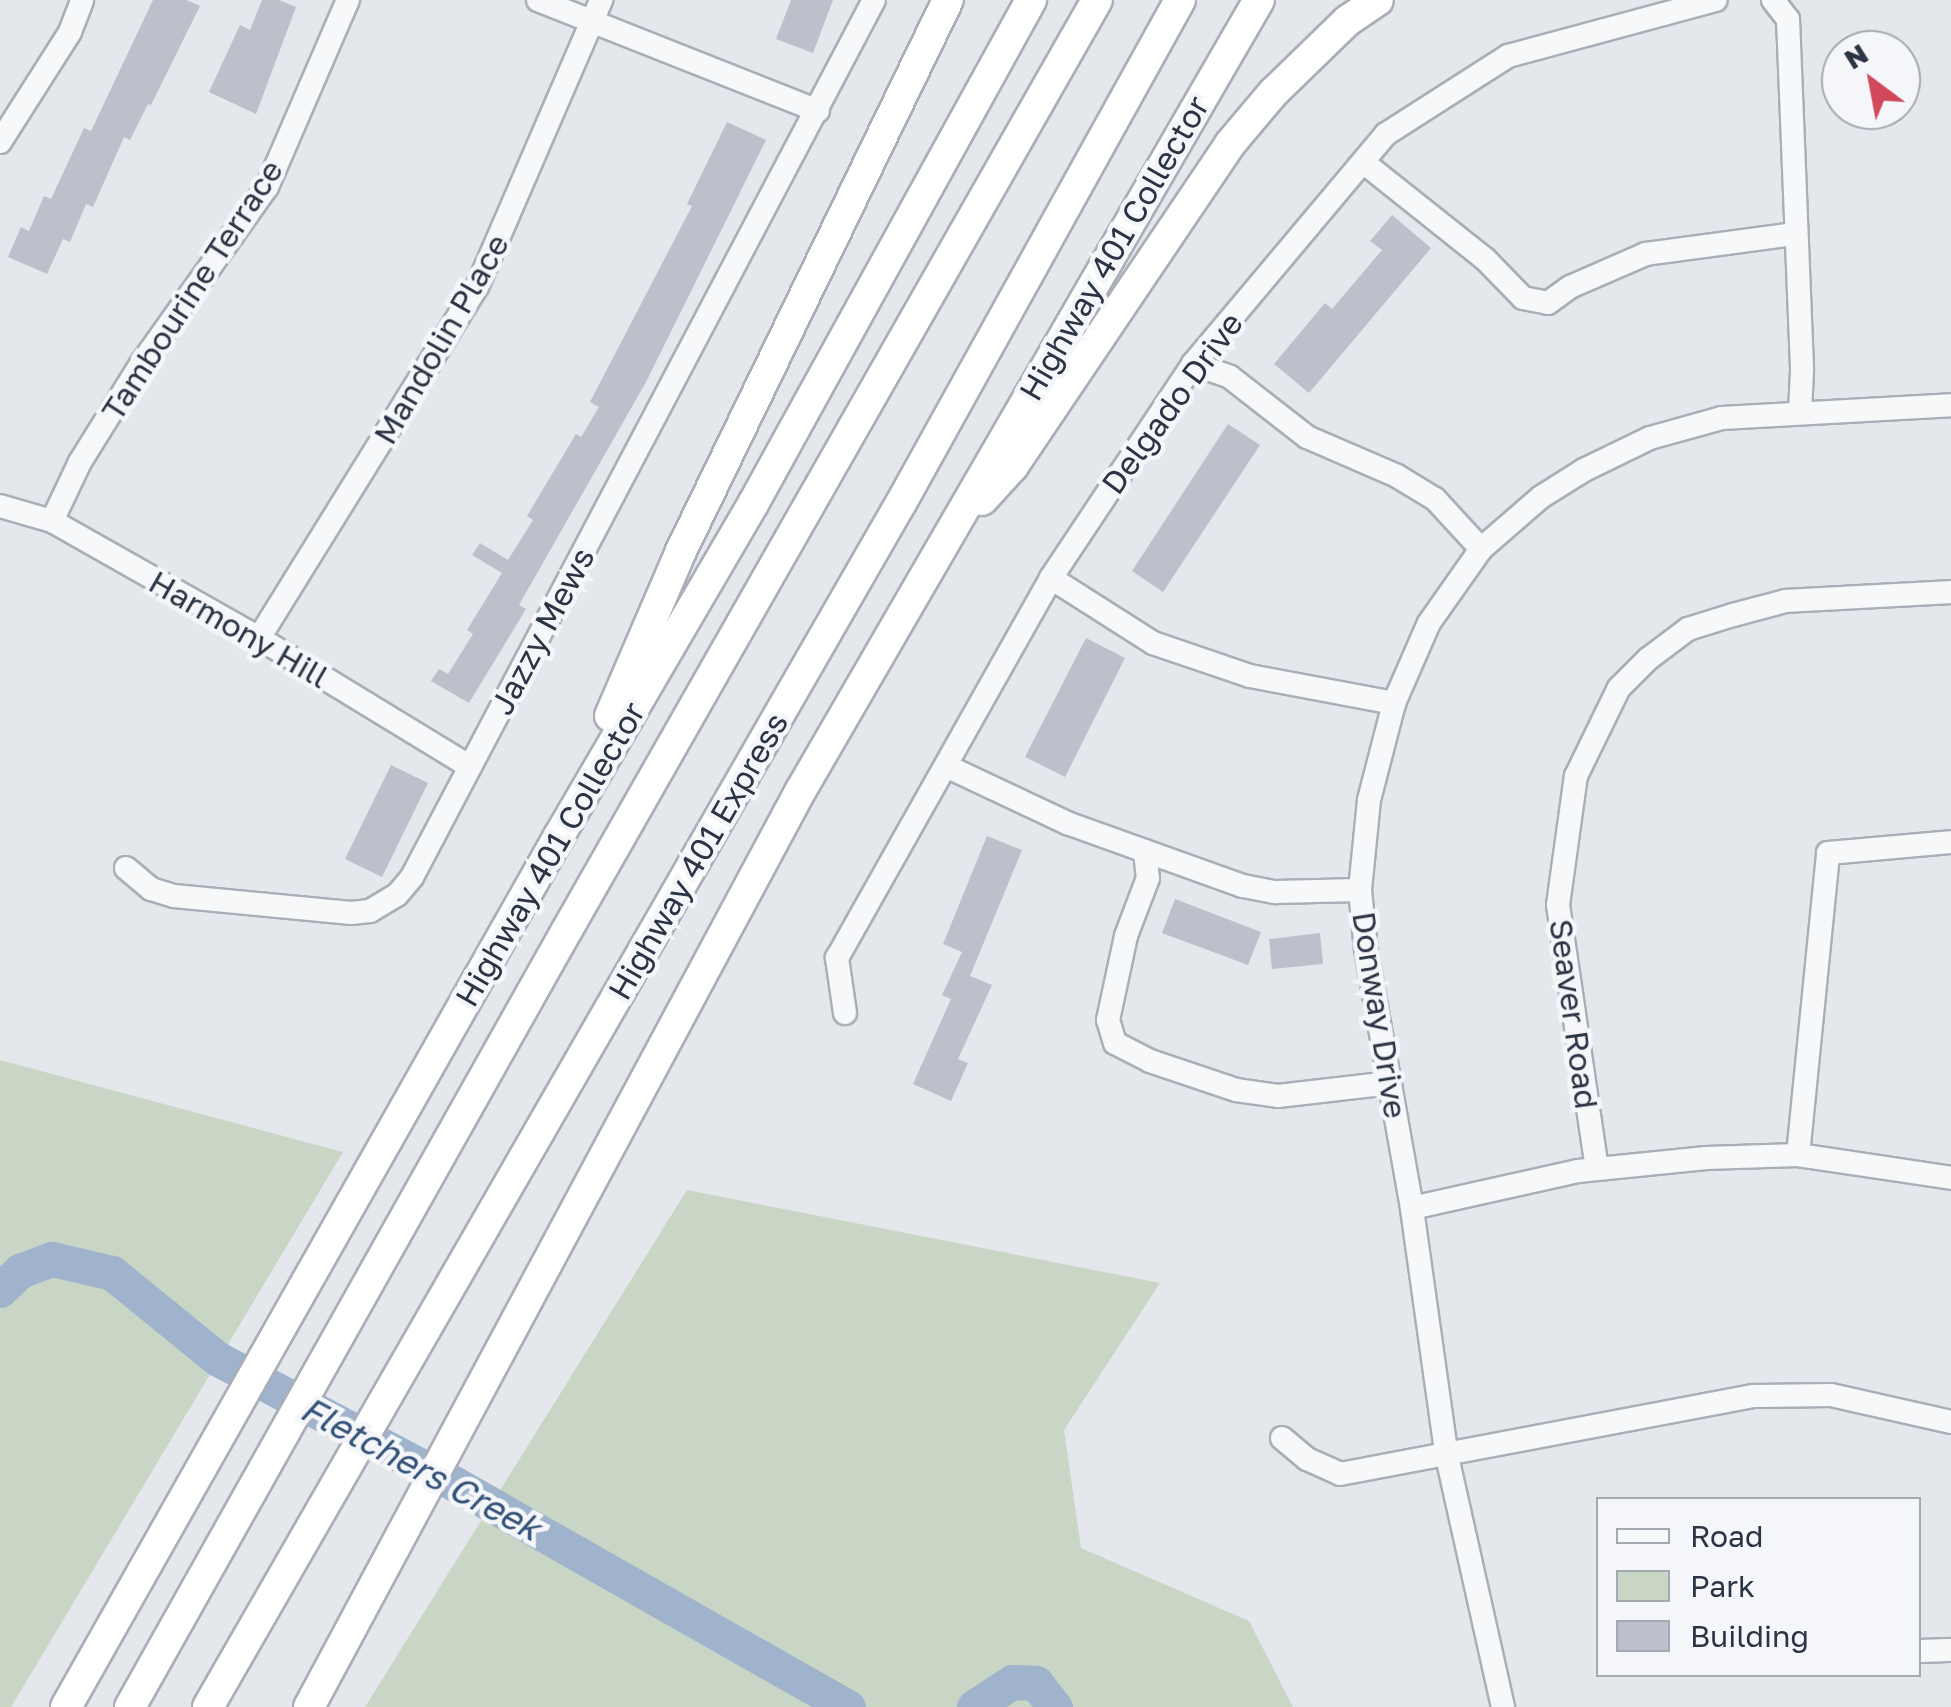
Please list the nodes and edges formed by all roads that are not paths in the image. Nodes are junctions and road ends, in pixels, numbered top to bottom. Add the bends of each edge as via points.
1 (82, 0) edge
2 (348, 0) edge
3 (538, 0) edge
4 (601, 0) edge
5 (874, 0) edge
6 (948, 0) edge
7 (1031, 0) edge
8 (1097, 0) edge
9 (1180, 0) edge
10 (1259, 0) edge
11 (1378, 0) edge
12 (1716, 0) edge
13 (1774, 0) edge
14 (591, 22) junction
15 (818, 111) junction
16 (0, 142) edge
17 (1363, 162) junction
18 (1794, 234) junction
19 (1193, 364) junction
20 (1951, 406) edge
21 (1800, 412) junction
22 (0, 506) edge
23 (52, 521) junction
24 (943, 542) junction
25 (1481, 548) junction
26 (1051, 578) junction
27 (1951, 592) edge
28 (259, 638) junction
29 (1394, 702) junction
30 (946, 766) junction
31 (470, 767) junction
32 (559, 836) junction
33 (1951, 842) edge
34 (1146, 851) junction
35 (126, 868) dead end
36 (1360, 890) junction
37 (845, 1013) dead end
38 (1390, 1083) junction
39 (1798, 1155) junction
40 (1597, 1169) junction
41 (1951, 1178) edge
42 (1412, 1208) junction
43 (1951, 1422) edge
44 (1282, 1438) dead end
45 (1446, 1451) junction
46 (1951, 1650) edge
47 (1921, 1651) edge
48 (66, 1707) edge
49 (130, 1707) edge
50 (208, 1707) edge
51 (309, 1707) edge
52 (1503, 1707) edge

1 - 16 street via 70,32
2 - 23 street, Tambourine Terrace via 267,187 141,364
3 - 14 street
4 - 14 street, Mandolin Place
5 - 15 street, Jazzy Mews
6 - 32 highway via 681,551
7 - 32 highway, Highway 401 Collector
8 - 49 highway
9 - 50 highway, Highway 401 Express via 901,504
10 - 24 highway, Highway 401 Collector
11 - 24 highway via 1272,93 1230,144 1013,466
12 - 17 street, Delgado Drive via 1508,56 1386,134
13 - 18 street via 1788,19
14 - 15 street
14 - 28 street, Mandolin Place via 477,287
15 - 31 street, Jazzy Mews
17 - 18 street via 1524,298 1548,303 1646,254
17 - 19 street, Delgado Drive
18 - 21 street
19 - 25 street via 1230,377 1307,436 1435,499
19 - 26 street, Delgado Drive
20 - 21 street, Donway Drive
21 - 25 street, Donway Drive via 1722,418 1650,438 1541,497
22 - 23 street, Harmony Hill
23 - 28 street, Harmony Hill
24 - 51 highway, Highway 401 Collector via 801,790
25 - 29 street, Donway Drive via 1429,623
26 - 29 street via 1170,649 1250,676
26 - 30 street, Delgado Drive
27 - 40 street, Seaver Road via 1786,601 1733,615 1688,629 1620,688 1576,776 1558,905
28 - 31 street, Harmony Hill
29 - 36 street, Donway Drive via 1369,800
30 - 34 street via 1067,823
30 - 37 street, Delgado Drive via 837,958
31 - 35 street, Jazzy Mews via 412,877 386,905 370,911 174,896 151,889
32 - 48 highway, Highway 401 Collector
33 - 39 street via 1828,853
34 - 36 street via 1258,889
34 - 38 street via 1148,878 1126,936 1108,1020 1115,1043 1150,1062 1278,1096
36 - 38 street, Donway Drive
38 - 42 street, Donway Drive
39 - 40 street
39 - 41 street
40 - 42 street
42 - 45 street, Donway Drive
43 - 45 street via 1830,1394 1754,1396
44 - 45 street via 1340,1474
45 - 52 street, Donway Drive
46 - 47 street

